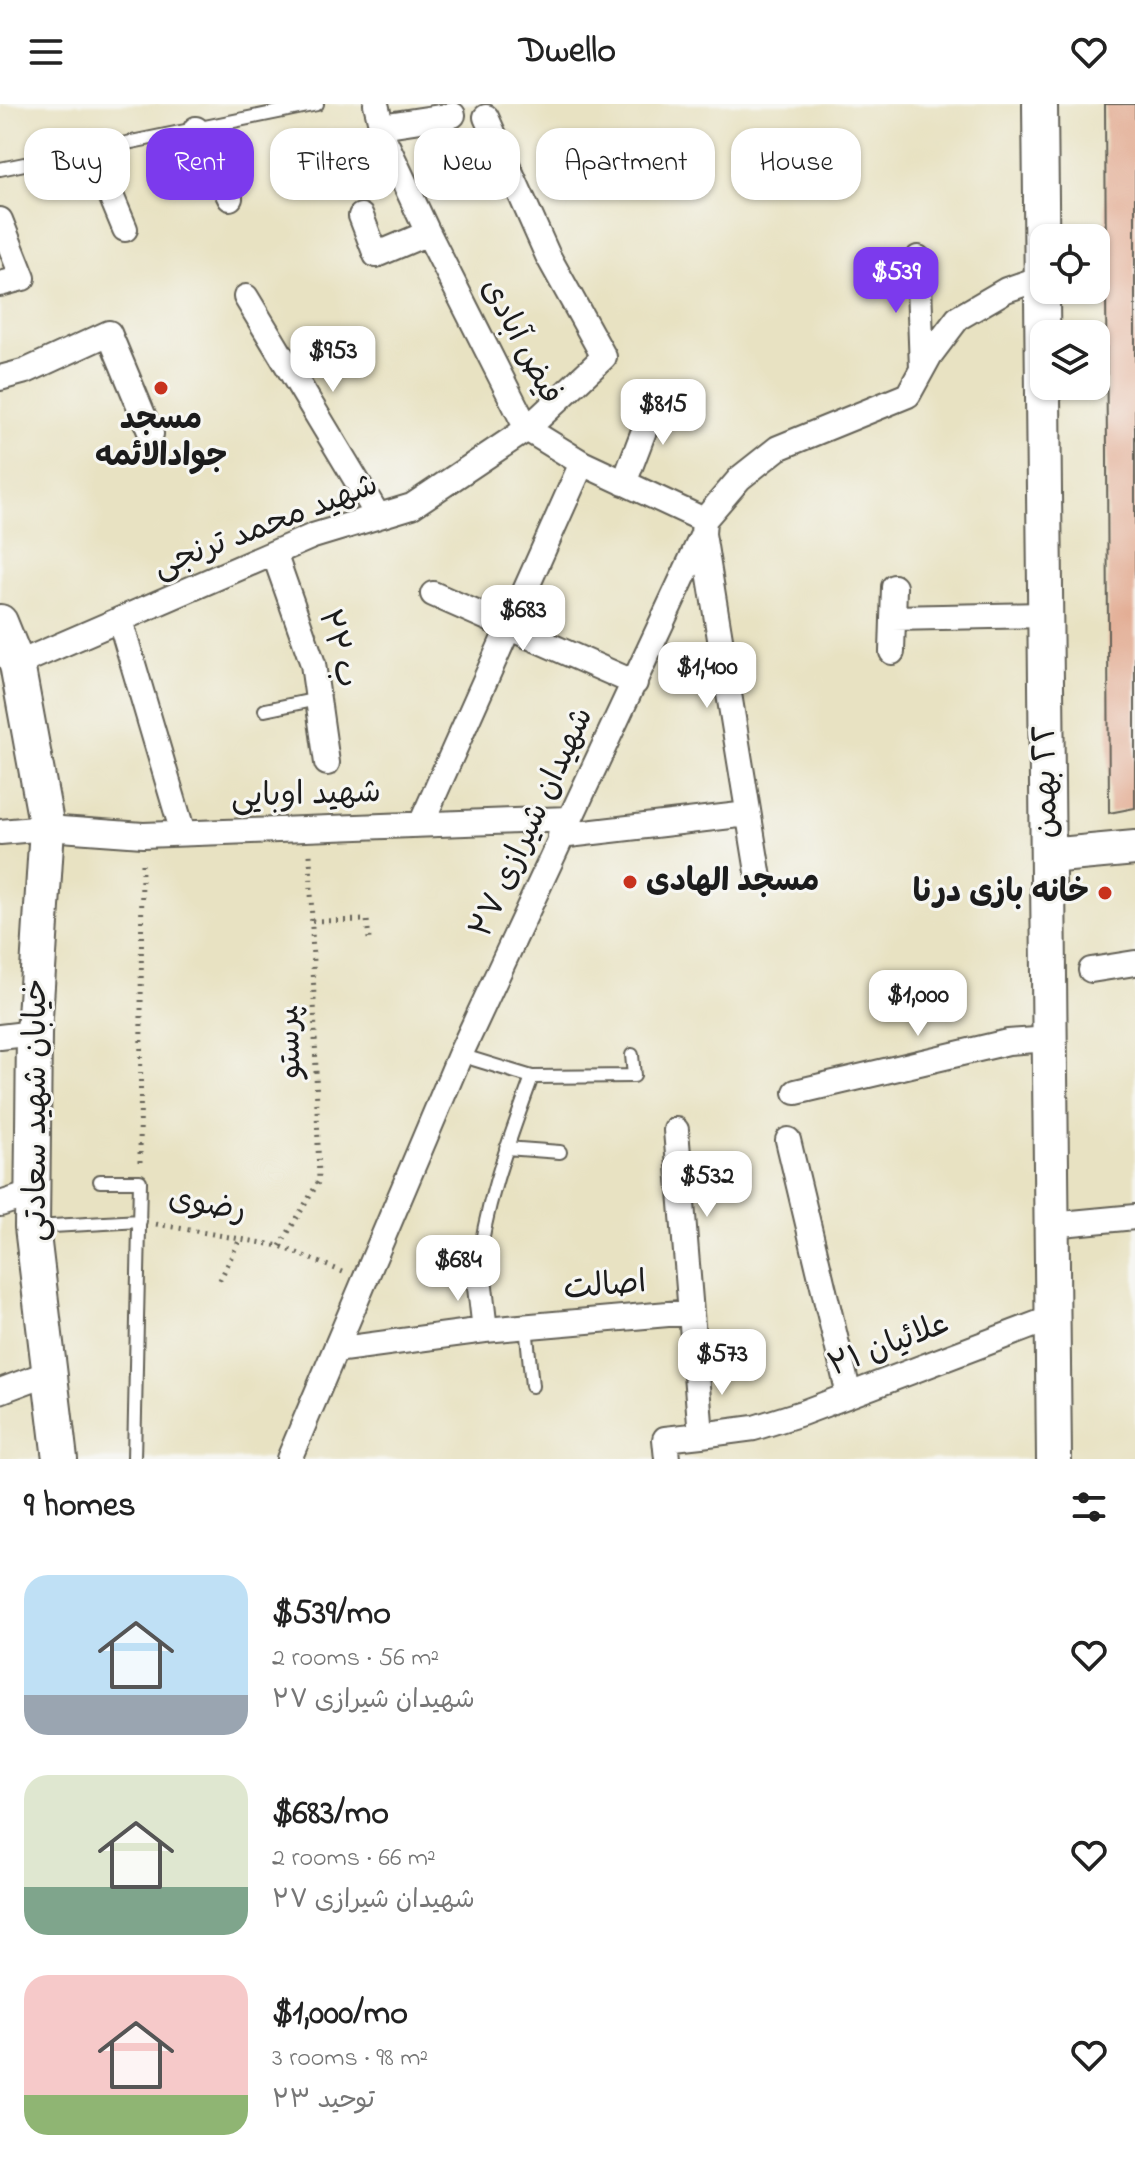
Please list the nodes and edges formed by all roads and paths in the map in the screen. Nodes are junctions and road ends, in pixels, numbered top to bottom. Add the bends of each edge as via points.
1 (317, 104) edge
2 (1040, 104) edge
3 (378, 115) edge
4 (453, 115) dead end
5 (486, 117) dead end
6 (201, 128) edge
7 (24, 164) edge
8 (0, 169) edge
9 (113, 200) edge
10 (361, 216) dead end
11 (0, 220) edge
12 (1041, 224) edge
13 (125, 229) dead end
14 (428, 233) junction
15 (918, 258) dead end
16 (12, 281) edge
17 (1030, 282) edge
18 (246, 297) dead end
19 (1041, 304) edge
20 (922, 369) junction
21 (0, 378) edge
22 (658, 394) dead end
23 (527, 429) junction
24 (151, 434) dead end
25 (582, 463) junction
26 (624, 483) junction
27 (378, 516) junction
28 (703, 527) junction
29 (274, 553) junction
30 (894, 587) dead end
31 (433, 594) dead end
32 (1045, 615) junction
33 (893, 618) junction
34 (120, 620) junction
35 (0, 622) edge
36 (508, 628) junction
37 (892, 652) dead end
38 (17, 664) junction
39 (635, 683) junction
40 (318, 699) junction
41 (12, 701) edge
42 (265, 710) dead end
43 (327, 763) dead end
44 (748, 814) junction
45 (421, 824) junction
46 (564, 827) junction
47 (47, 828) junction
48 (309, 829) junction
49 (0, 832) edge
50 (183, 833) junction
51 (143, 835) junction
52 (1135, 848) edge
53 (1048, 856) junction
54 (759, 878) dead end
55 (312, 921) junction
56 (369, 939) dead end
57 (1135, 963) edge
58 (1091, 970) dead end
59 (34, 1033) junction
60 (0, 1037) edge
61 (1050, 1039) junction
62 (460, 1055) junction
63 (632, 1055) dead end
64 (532, 1077) junction
65 (796, 1092) dead end
66 (676, 1130) dead end
67 (788, 1140) dead end
68 (506, 1148) junction
69 (560, 1152) dead end
70 (100, 1181) dead end
71 (140, 1181) junction
72 (16, 1199) edge
73 (1135, 1217) edge
74 (140, 1221) junction
75 (1051, 1225) junction
76 (32, 1227) junction
77 (240, 1239) junction
78 (280, 1246) junction
79 (478, 1270) joint
80 (220, 1280) dead end
81 (366, 1281) junction
82 (691, 1312) junction
83 (1052, 1318) junction
84 (526, 1326) junction
85 (485, 1330) junction
86 (335, 1350) junction
87 (51, 1372) junction
88 (532, 1386) dead end
89 (0, 1391) edge
90 (849, 1395) junction
91 (701, 1435) junction
92 (60, 1459) edge
93 (134, 1459) edge
94 (289, 1459) edge
95 (667, 1459) edge
96 (1054, 1459) edge

1 - 6 lane
2 - 12 main road, ٢٢ بهمن
3 - 4 street
3 - 14 street, فیض آبادی
5 - 23 street, شهید محمد ترنجی via 548,256 604,357
7 - 8 lane
9 - 13 street
10 - 14 street via 376,255
11 - 16 street
14 - 23 street, فیض آبادی
15 - 20 street
17 - 20 street, شهیدان شیرازی ۲۷ via 958,318
18 - 27 street
19 - 32 main road, ٢٢ بهمن
20 - 28 street, شهیدان شیرازی ۲۷ via 908,395 778,448 740,478
21 - 24 street via 109,333
22 - 26 street
23 - 25 street, فیض آبادی
23 - 27 street, شهید محمد ترنجی via 412,506
25 - 26 street, فیض آبادی
25 - 36 street
26 - 28 street, فیض آبادی
27 - 29 street, شهید محمد ترنجی
28 - 39 street, شهیدان شیرازی ۲۷
28 - 44 street
29 - 34 street, شهید محمد ترنجی
29 - 40 street, ب ۲۲ via 313,664
30 - 33 street
31 - 36 street
32 - 33 street
32 - 53 main road, ٢٢ بهمن
33 - 37 street
34 - 38 street, شهید محمد ترنجی
34 - 50 street
35 - 38 main road, خیابان شهید سعادتی
36 - 39 street
36 - 45 street
38 - 41 main road, خیابان شهید سعادتی
39 - 46 street, شهیدان شیرازی ۲۷
40 - 42 lane
40 - 43 street, ب ۲۲
41 - 47 main road, خیابان شهید سعادتی
44 - 46 street, شهید اوبایی
44 - 54 street
45 - 46 street, شهید اوبایی
45 - 48 street, شهید اوبایی
46 - 62 street, شهیدان شیرازی ۲۷
47 - 49 street, شهید اوبایی
47 - 51 street, شهید اوبایی
47 - 59 main road, خیابان شهید سعادتی
48 - 50 street, شهید اوبایی
48 - 55 path, ‍‍‍‍‍پرستو
50 - 51 street, شهید اوبایی
51 - 71 path
52 - 53 main road
53 - 61 main road, ٢٢ بهمن
55 - 56 path via 367,920
55 - 78 path, ‍‍‍‍‍پرستو via 319,1181
57 - 58 street
59 - 60 street
59 - 72 main road, خیابان شهید سعادتی
61 - 65 street via 1008,1042 869,1079
61 - 75 main road, ٢٢ بهمن
62 - 64 lane
62 - 81 street, شهیدان شیرازی ۲۷
63 - 64 lane via 634,1076
64 - 68 lane
66 - 82 street
67 - 90 street
68 - 69 lane
68 - 79 lane via 482,1233
70 - 71 lane
71 - 74 lane
72 - 76 main road, خیابان شهید سعادتی
73 - 75 street
74 - 76 lane, رضوی
74 - 77 path, رضوی
74 - 93 lane
75 - 83 main road, ٢٢ بهمن
76 - 87 main road, خیابان شهید سعادتی
77 - 78 path, رضوی
77 - 80 path
78 - 81 path, رضوی
79 - 85 street
81 - 86 street, شهیدان شیرازی ۲۷
82 - 84 street, اصالت
82 - 91 street
83 - 90 street, علائیان ۲۱
83 - 96 main road, ٢٢ بهمن
84 - 85 street, اصالت
84 - 88 lane
85 - 86 street, اصالت
86 - 94 street, شهیدان شیرازی ۲۷
87 - 89 street
87 - 92 main road, خیابان شهید سعادتی
90 - 91 street, علائیان ۲۱ via 754,1428
91 - 95 street, علائیان ۲۱ via 665,1439

